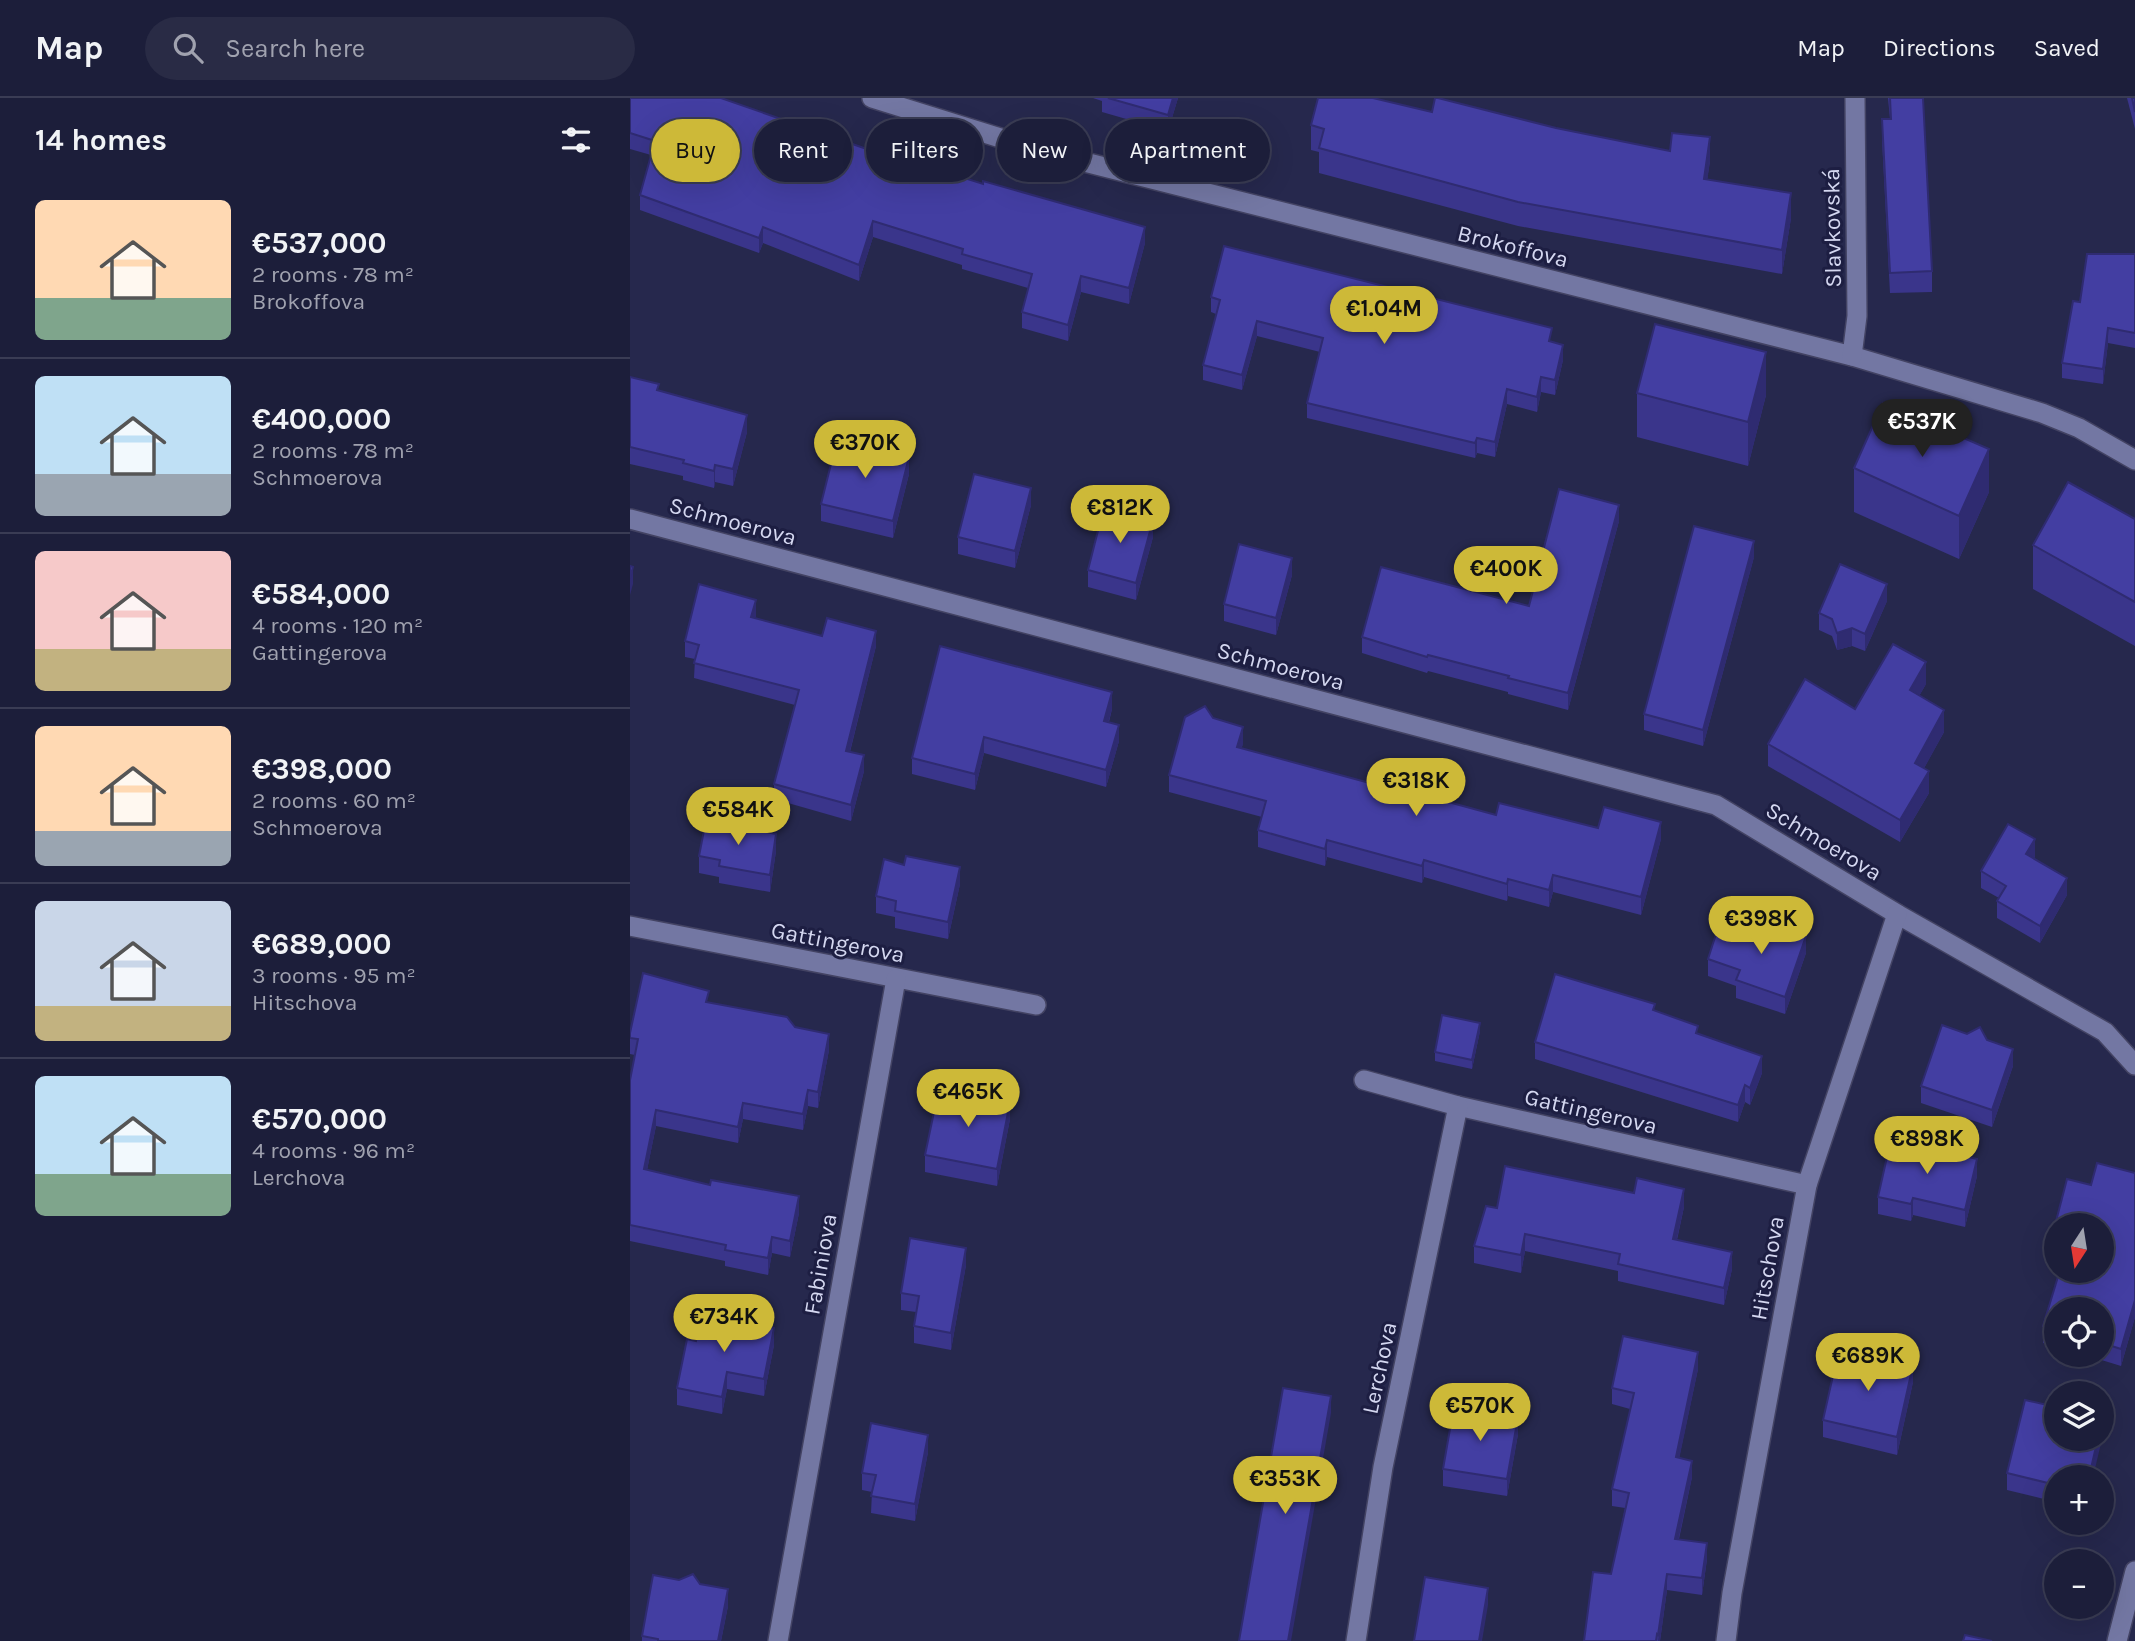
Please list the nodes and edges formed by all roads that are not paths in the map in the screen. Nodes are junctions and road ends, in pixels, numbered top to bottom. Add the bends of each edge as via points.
1 (872, 98) edge
2 (1855, 98) edge
3 (1852, 356) junction
4 (2133, 456) edge
5 (630, 519) edge
6 (1897, 914) junction
7 (630, 926) edge
8 (896, 979) junction
9 (1036, 1005) dead end
10 (2135, 1065) edge
11 (1364, 1080) dead end
12 (1458, 1106) junction
13 (1807, 1185) junction
14 (2135, 1571) edge
15 (778, 1641) edge
16 (1356, 1641) edge
17 (1726, 1641) edge
18 (2117, 1641) edge

1 - 3 street, Brokoffova via 1057,155
2 - 3 street, Slavkovská via 1857,316
3 - 4 street, Brokoffova via 2042,413
5 - 6 street, Schmoerova via 1716,805
6 - 10 street, Schmoerova via 2105,1032
6 - 13 street, Hitschova
7 - 8 street, Gattingerova
8 - 9 street, Gattingerova
8 - 15 street, Fabiniova
11 - 12 street, Gattingerova
12 - 13 street, Gattingerova
12 - 16 street, Lerchova via 1383,1467
13 - 17 street, Hitschova
14 - 18 street

